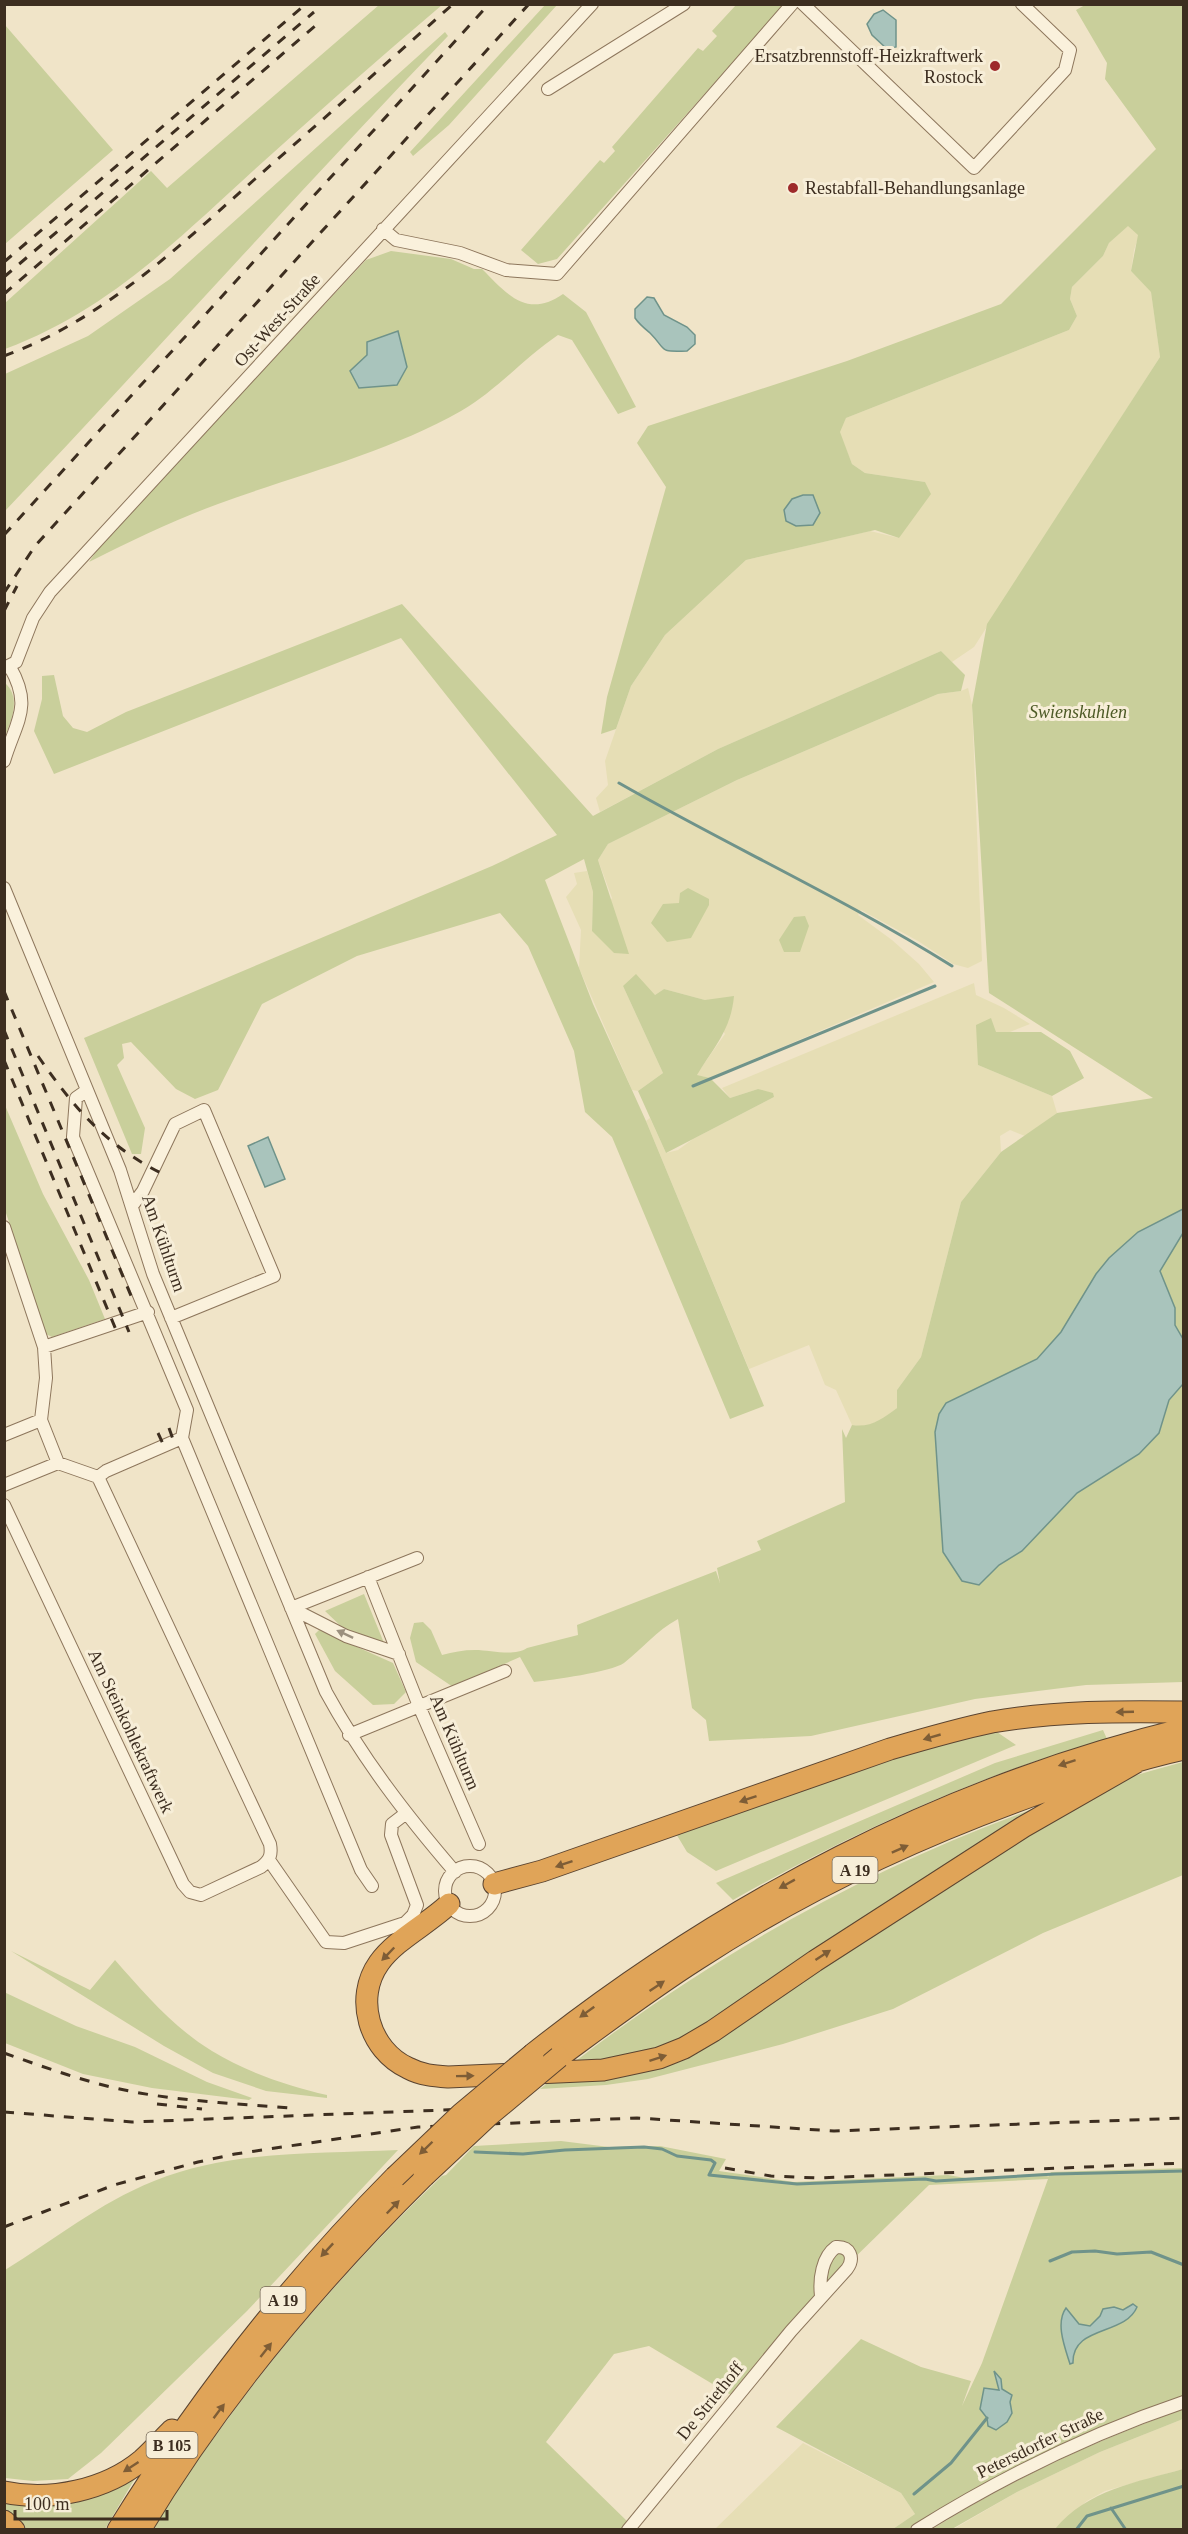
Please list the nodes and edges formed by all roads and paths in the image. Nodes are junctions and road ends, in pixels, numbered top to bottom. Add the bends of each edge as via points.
1 (592, 4) edge
2 (684, 4) edge
3 (792, 4) edge
4 (803, 4) edge
5 (1022, 4) edge
6 (548, 89) dead end
7 (384, 229) junction
8 (7, 668) edge
9 (4, 761) edge
10 (4, 888) edge
11 (86, 1091) junction
12 (132, 1206) junction
13 (4, 1227) edge
14 (148, 1312) junction
15 (171, 1318) junction
16 (44, 1347) junction
17 (41, 1420) junction
18 (4, 1435) edge
19 (182, 1438) junction
20 (58, 1463) junction
21 (98, 1477) junction
22 (4, 1485) edge
23 (4, 1505) edge
24 (417, 1558) dead end
25 (368, 1577) junction
26 (291, 1608) junction
27 (399, 1654) junction
28 (505, 1671) dead end
29 (419, 1706) junction
30 (1184, 1712) edge
31 (1184, 1730) edge
32 (349, 1735) junction
33 (1184, 1749) edge
34 (1140, 1760) junction
35 (405, 1814) junction
36 (479, 1844) dead end
37 (269, 1860) junction
38 (455, 1872) junction
39 (494, 1884) junction
40 (372, 1886) dead end
41 (449, 1904) junction
42 (821, 2296) dead end
43 (205, 2399) junction
44 (1184, 2402) edge
45 (4, 2492) edge
46 (4, 2521) edge
47 (14, 2529) edge
48 (118, 2529) edge
49 (140, 2529) edge
50 (628, 2529) edge
51 (917, 2529) edge

1 - 7 street, Ost-West-Straße
2 - 6 street
3 - 7 street via 557,274 506,270 459,253 396,240
4 - 5 street via 974,168 1065,70 1070,50
7 - 8 street, Ost-West-Straße via 50,592 33,618 16,662
8 - 9 street via 20,685 22,707
10 - 11 street, Am Kühlturm
11 - 12 street, Am Kühlturm
11 - 14 street via 76,1098 73,1137
12 - 15 street, Am Kühlturm
12 - 15 street via 176,1124 204,1110 274,1276
13 - 16 street
14 - 16 street
14 - 19 street via 187,1410
15 - 26 street, Am Kühlturm
16 - 17 street via 46,1378
17 - 18 street
17 - 20 street
19 - 21 street
19 - 40 street via 361,1870
20 - 21 street
20 - 22 street
21 - 37 street via 270,1844
23 - 37 street, Am Steinkohlekraftwerk via 183,1884 190,1892 201,1895
24 - 25 street
25 - 26 street
25 - 27 street, Am Kühlturm
27 -> 26 street via 346,1636
26 - 32 street, Am Kühlturm via 326,1692
27 - 29 street, Am Kühlturm
28 - 29 street
29 - 32 street
29 - 36 street, Am Kühlturm
30 -> 39 highway via 1064,1714 948,1732
31 -> 43 highway, A 19, bridge via 1016,1780 924,1817 765,1896 634,1978 532,2054 395,2177 286,2295
32 - 35 street, Am Kühlturm
33 - 34 highway, A 19
41 -> 34 highway via 389,1950 368,1984 369,2024 389,2056 425,2075 448,2077 603,2070 631,2065 667,2055 713,2031 954,1870
49 -> 34 highway, A 19, bridge via 206,2429 276,2337 362,2239 487,2117 559,2057 698,1959 845,1875 954,1825
35 - 37 street via 392,1824 391,1834 417,1905 405,1923 344,1943 326,1942
35 - 38 street, Am Kühlturm
38 - 39 street via 477,1868 490,1876
38 - 41 street via 445,1890
39 - 41 street via 493,1900 483,1912 467,1916
42 - 50 street, De Striethoff
43 -> 45 highway via 141,2461 100,2483 51,2495
43 - 48 highway, B 105
44 - 51 street, Petersdorfer Straße via 1047,2456
46 - 47 highway

